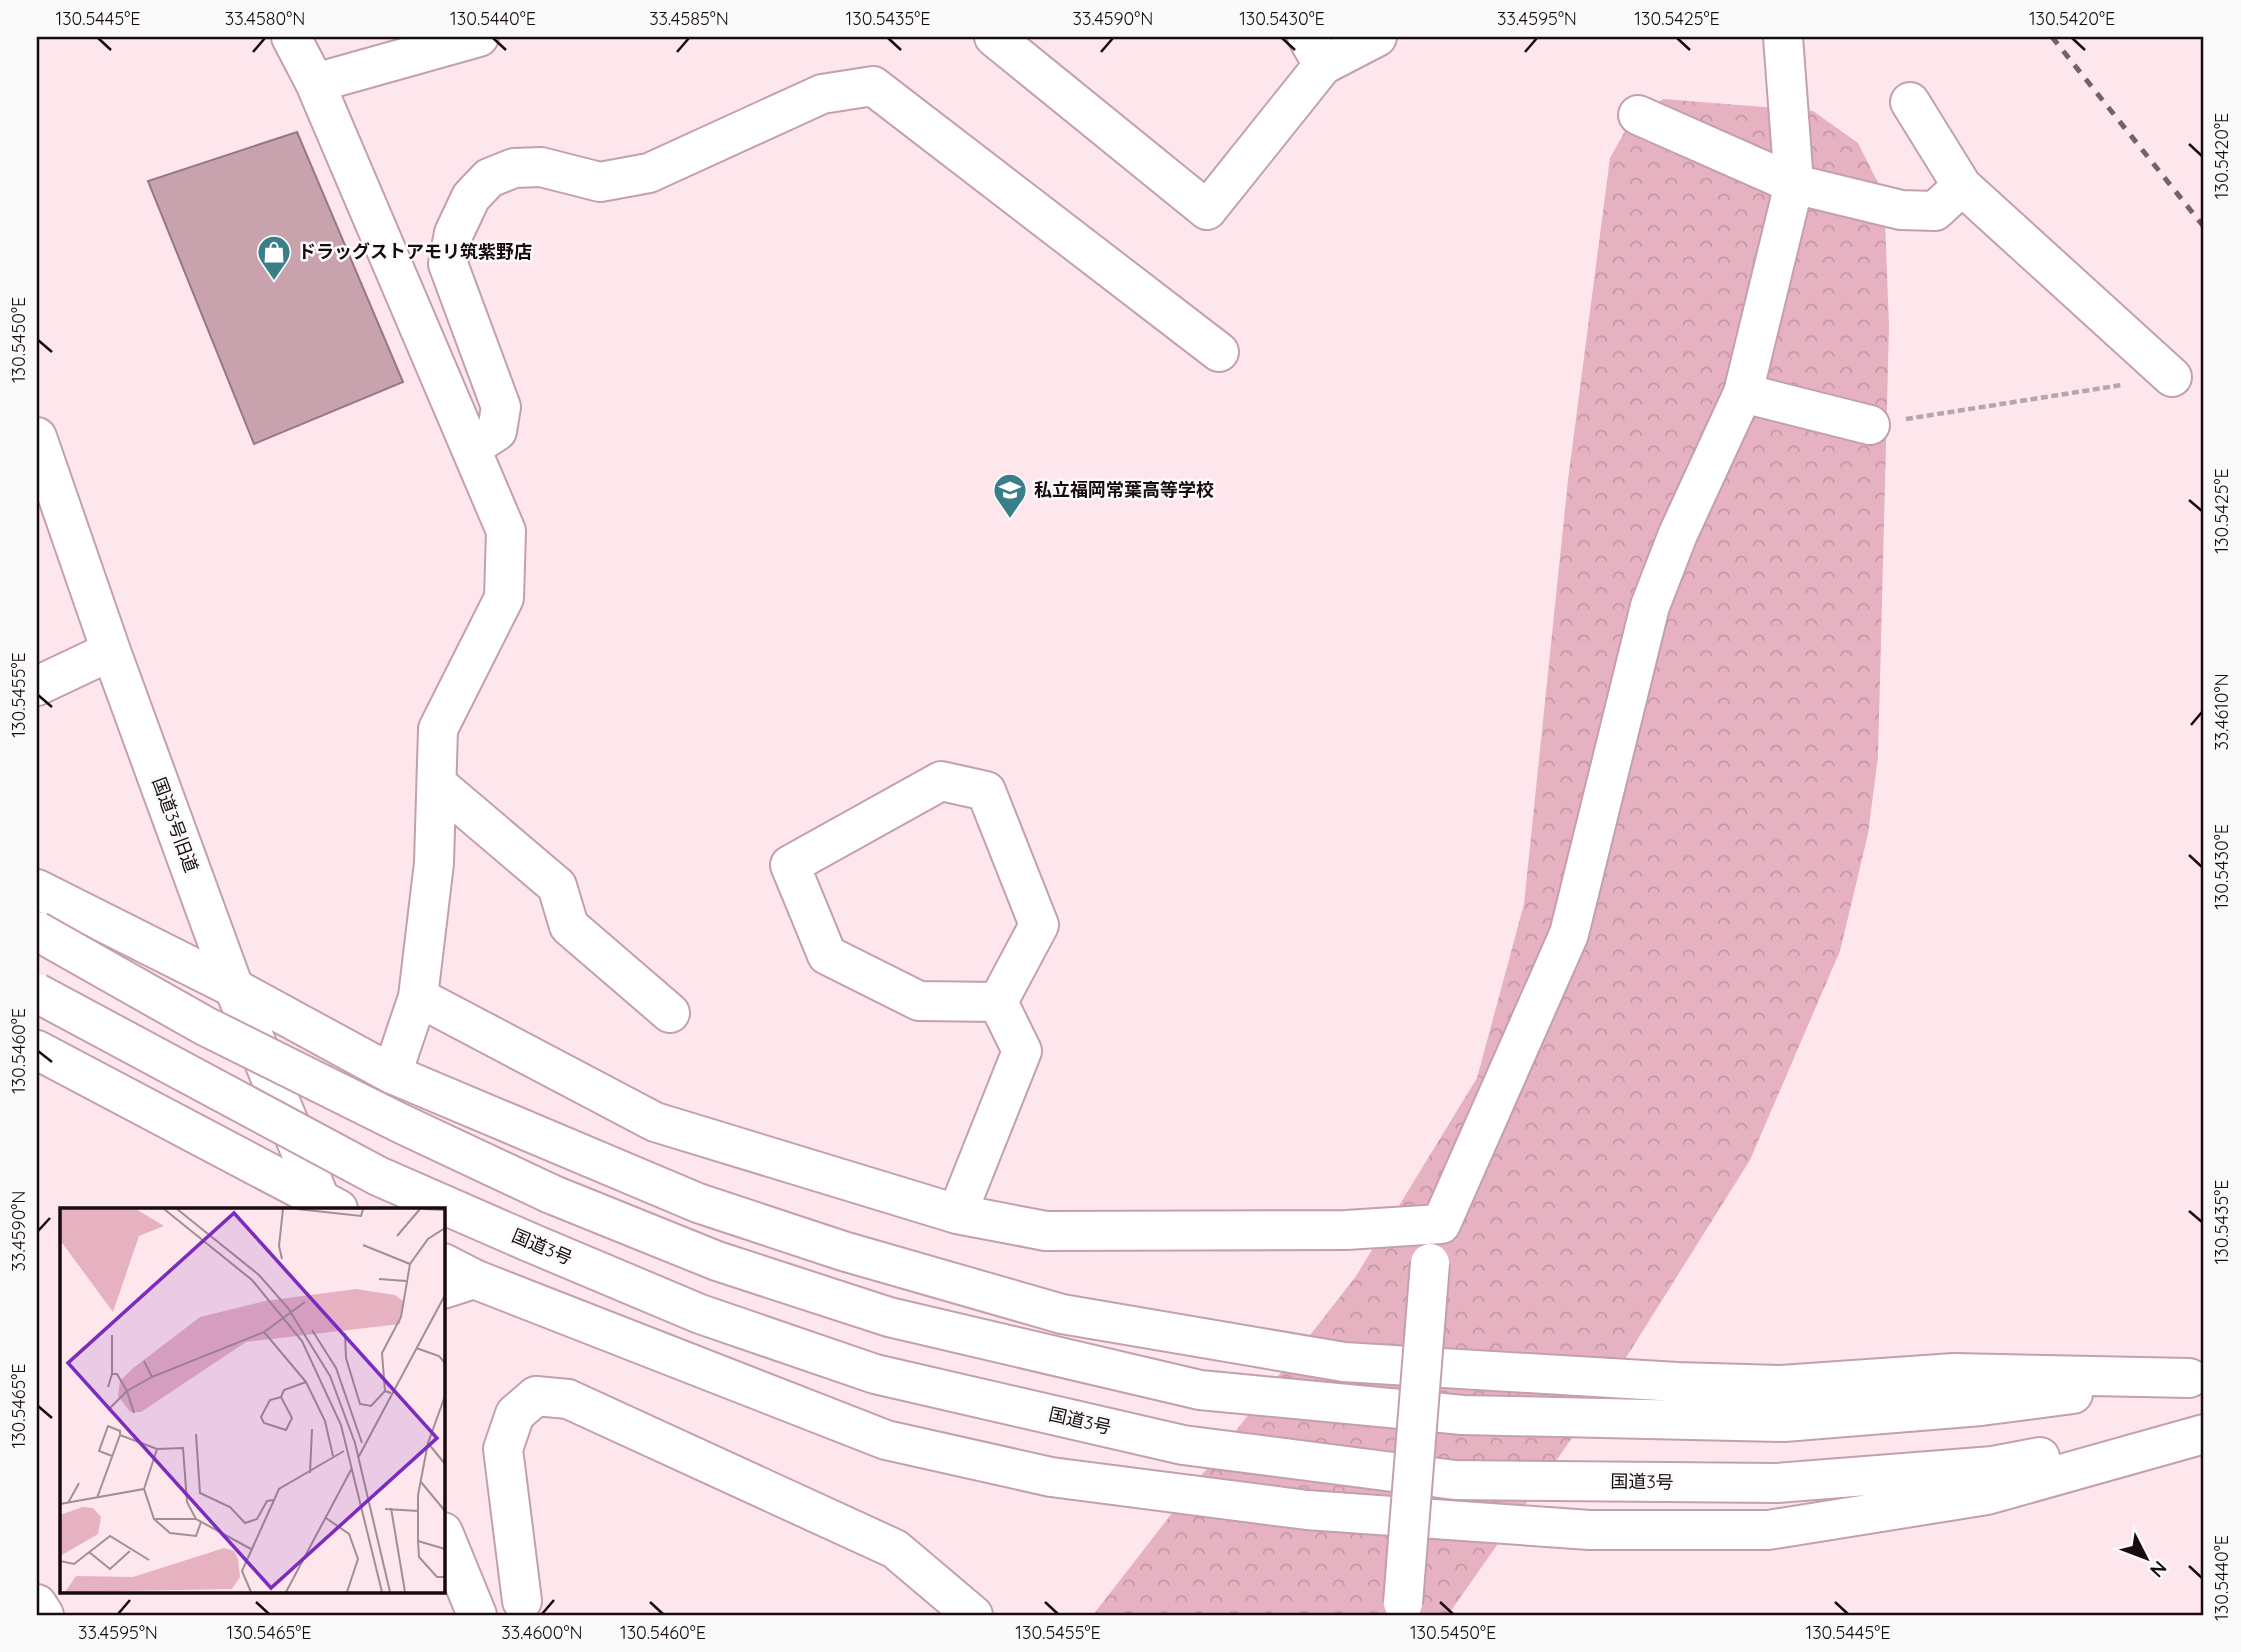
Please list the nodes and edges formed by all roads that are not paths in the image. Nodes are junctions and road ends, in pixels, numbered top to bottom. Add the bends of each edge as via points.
1 (291, 37) edge
2 (479, 37) edge
3 (994, 37) edge
4 (1377, 37) edge
5 (1783, 37) edge
6 (1315, 51) edge
7 (315, 83) junction
8 (1910, 102) dead end
9 (1638, 115) dead end
10 (1794, 184) junction
11 (1962, 186) junction
12 (1219, 352) dead end
13 (2172, 377) road end
14 (1743, 393) junction
15 (1870, 425) road end
16 (37, 437) edge
17 (471, 448) junction
18 (111, 651) junction
19 (37, 686) edge
20 (437, 785) junction
21 (37, 889) edge
22 (37, 931) edge
23 (234, 988) junction
24 (37, 993) edge
25 (418, 997) junction
26 (998, 1002) junction
27 (670, 1013) dead end
28 (37, 1050) edge
29 (392, 1074) junction
30 (328, 1206) edge
31 (957, 1214) junction
32 (1441, 1224) junction
33 (453, 1277) edge
34 (2197, 1377) edge
35 (2204, 1427) edge
36 (2204, 1434) edge
37 (444, 1534) edge
38 (1403, 1603) dead end
39 (37, 1604) edge
40 (520, 1610) edge
41 (44, 1615) edge
42 (477, 1615) edge
43 (972, 1615) edge

1 - 7 main road
2 - 7 main road
3 - 6 main road via 1207,210
4 - 6 main road
5 - 10 main road
7 - 17 main road
8 - 11 main road
9 - 10 main road
10 - 11 main road via 1901,210 1935,211
10 - 14 main road
11 - 13 main road
12 - 17 main road via 873,86 822,94 649,173 600,182 541,167 514,168 489,178 471,197 454,233 448,264 501,407 497,431
14 - 15 main road
14 - 32 main road via 1650,606 1569,934
16 - 18 main road, 国道3号旧道
17 - 20 main road via 506,531 504,598 438,729
18 - 19 main road
18 - 23 main road, 国道3号旧道
20 - 25 main road via 434,863
20 - 27 main road via 557,886 569,926
21 - 23 main road
22 - 34 main road, bridge via 205,1026 402,1124 551,1194 717,1261 889,1317 1200,1390 1463,1415 1784,1422 1982,1406
23 - 29 main road
23 - 30 main road, 国道3号旧道
24 - 35 main road, 国道3号, bridge via 378,1176 700,1314 875,1374 1183,1445 1455,1480 1777,1483 1993,1466
25 - 29 main road
25 - 31 main road via 655,1122
26 - 26 main road via 919,1001 827,955 790,866 941,781 986,791 1039,925
26 - 31 main road via 1022,1051
28 - 30 main road
29 - 34 main road via 698,1203 843,1251 1062,1314 1330,1360 1781,1385 1954,1373
31 - 32 main road via 1046,1231 1346,1230
32 - 38 main road, bridge via 1430,1263
33 - 36 main road via 886,1440 1051,1477 1307,1510 1590,1530 1768,1530 1987,1495
37 - 42 main road
39 - 41 main road
40 - 43 main road via 503,1449 515,1414 536,1396 568,1399 895,1549

